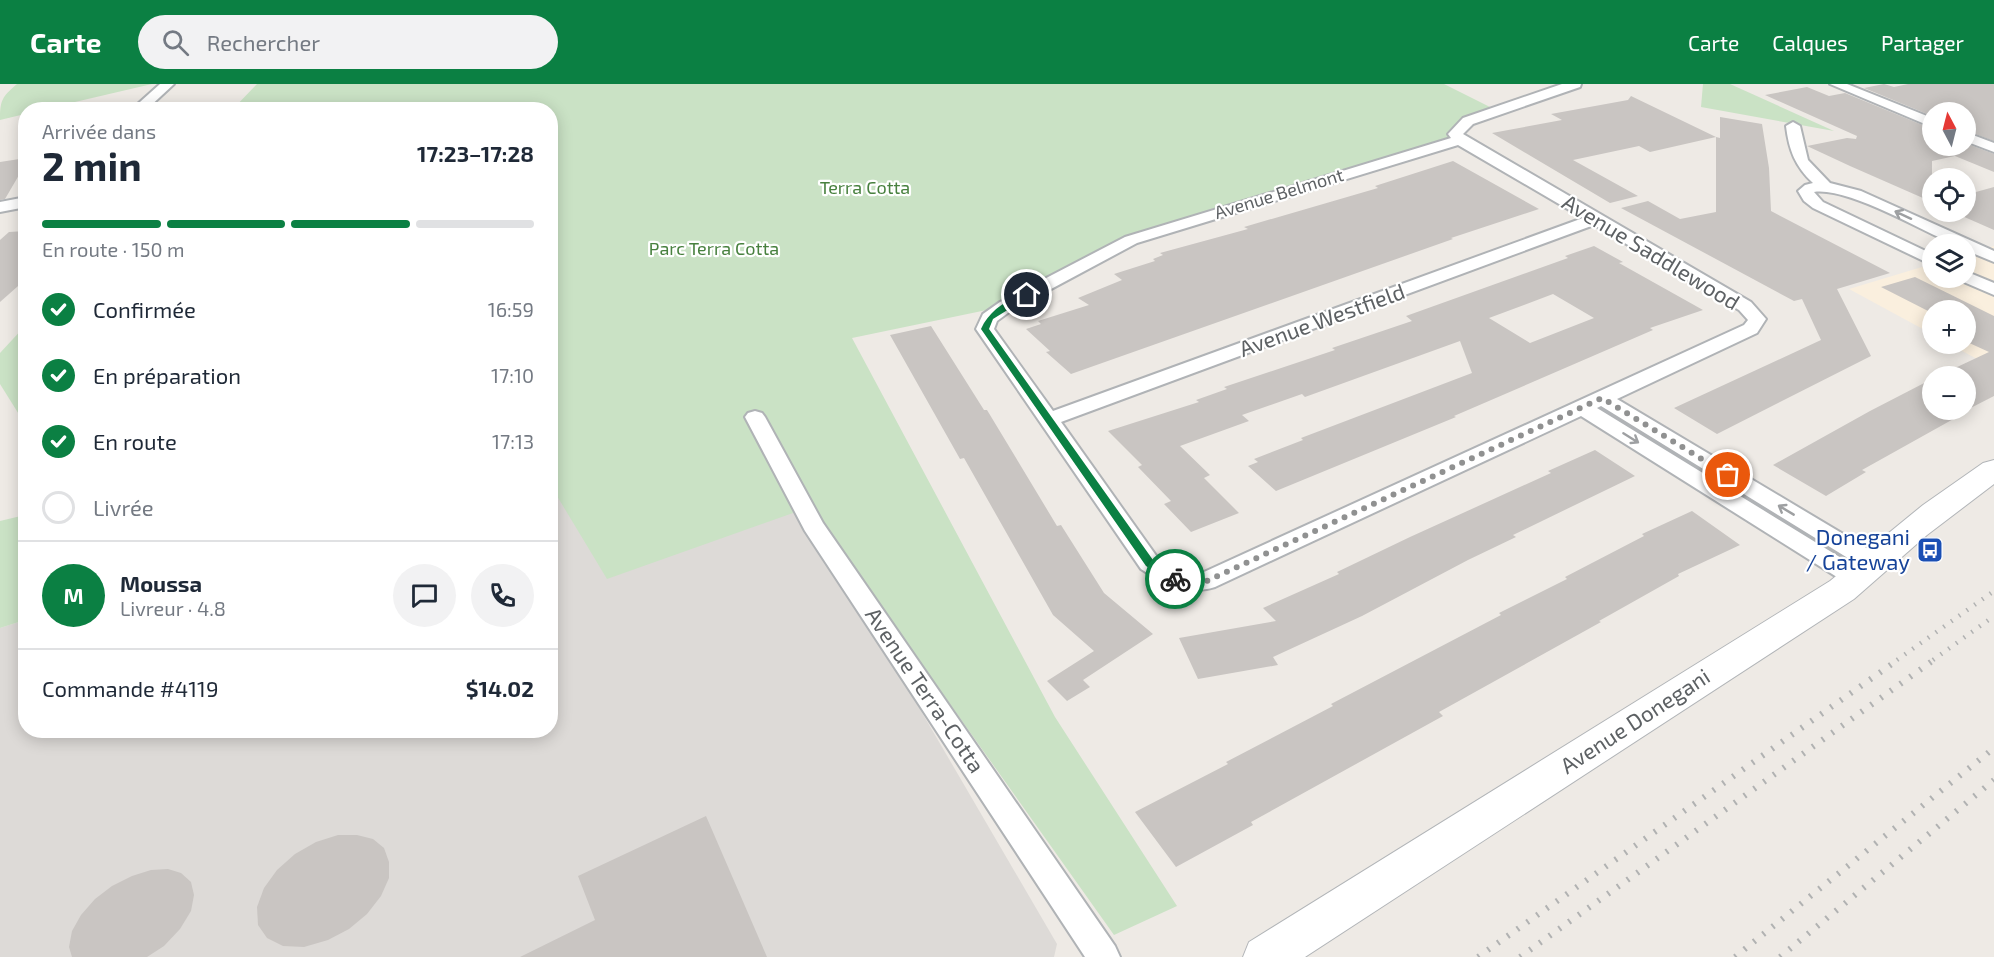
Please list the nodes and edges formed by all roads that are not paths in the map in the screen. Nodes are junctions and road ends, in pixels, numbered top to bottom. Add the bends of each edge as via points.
1 (168, 84) edge
2 (1575, 84) edge
3 (1836, 84) edge
4 (147, 102) edge
5 (1922, 119) edge
6 (1793, 126) dead end
7 (1460, 140) junction
8 (1976, 141) edge
9 (1994, 148) edge
10 (1825, 186) junction
11 (18, 204) edge
12 (0, 207) edge
13 (1596, 219) junction
14 (1922, 255) edge
15 (1994, 257) edge
16 (1976, 281) edge
17 (1994, 290) edge
18 (985, 329) joint
19 (1602, 398) junction
20 (1582, 408) junction
21 (756, 417) dead end
22 (1047, 420) junction
23 (1994, 470) edge
24 (1864, 570) junction
25 (1104, 957) edge
26 (1265, 957) edge

1 - 4 street
2 - 7 street via 1468,121 1455,134
3 - 5 street
6 - 10 street via 1796,153
7 - 13 street, Avenue Saddlewood
7 - 18 street, Avenue Belmont via 1131,240 1006,306 989,318
8 - 9 street
10 - 14 street via 1810,188 1806,191 1809,198
15 -> 10 street via 1856,194
11 - 12 street
13 - 19 street, Avenue Saddlewood via 1745,306 1757,319 1751,329
13 - 22 street, Avenue Westfield
16 - 17 street
18 - 22 street, Avenue Saddlewood
19 - 20 street, Avenue Saddlewood
24 -> 19 street
20 - 22 street, Avenue Saddlewood via 1207,581 1174,579 1149,563
20 -> 24 street
21 - 25 street, Avenue Terra-Cotta via 813,526
23 - 24 street, Avenue Donegani via 1938,507
24 - 26 street, Avenue Donegani via 1842,590

